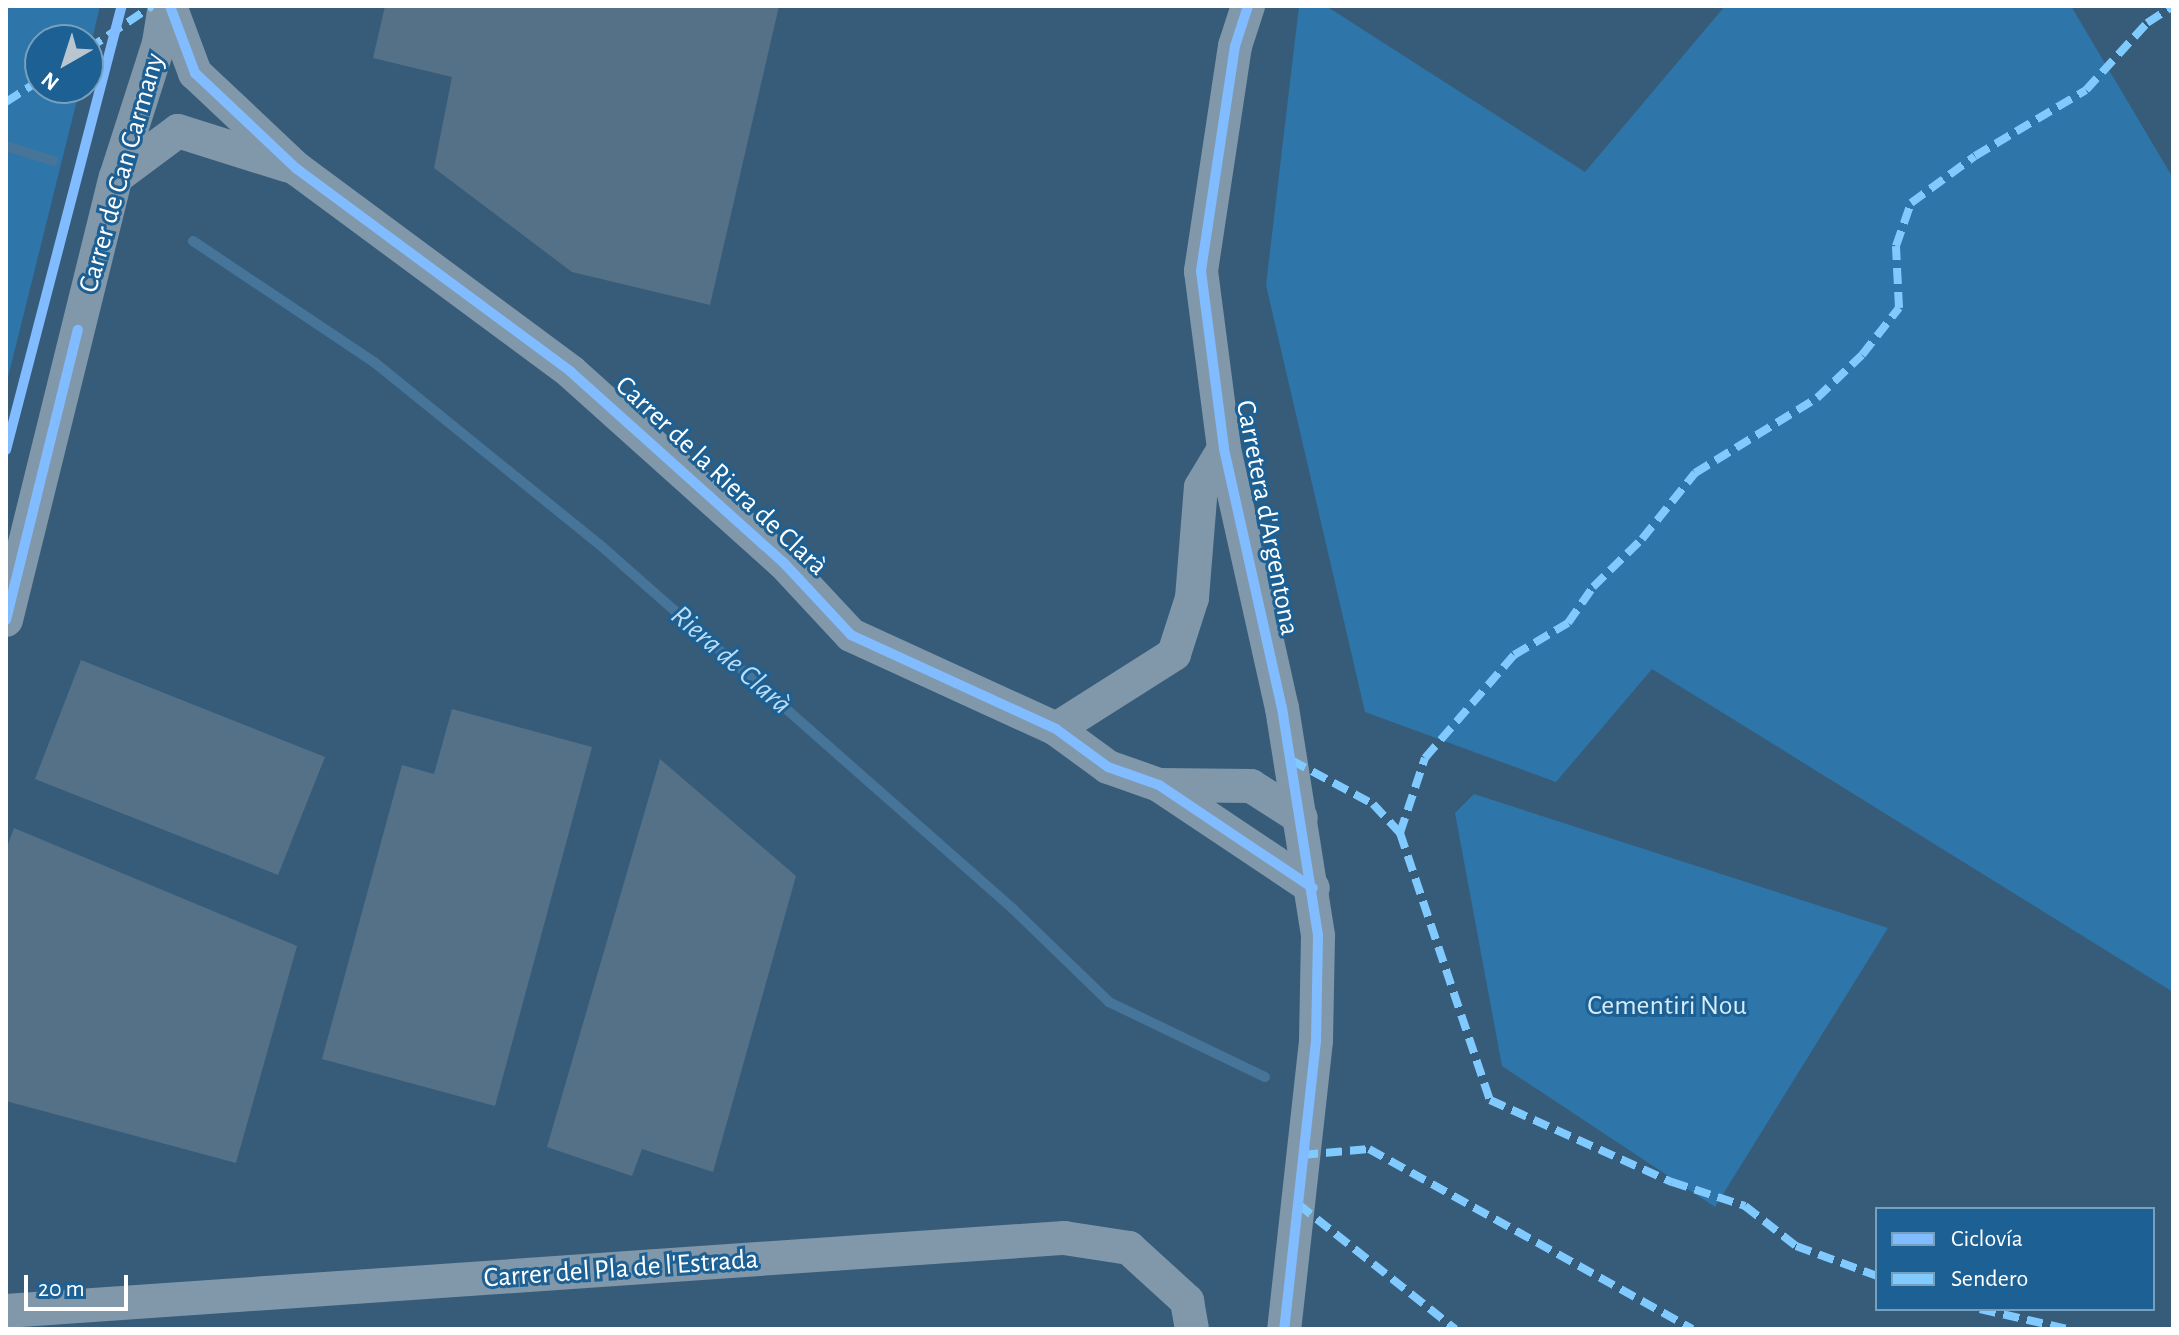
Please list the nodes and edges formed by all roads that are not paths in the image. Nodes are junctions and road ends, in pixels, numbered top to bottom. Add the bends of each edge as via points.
1 (168, 6) edge
2 (1248, 6) edge
3 (297, 169) junction
4 (116, 177) junction
5 (1224, 449) junction
6 (6, 620) edge
7 (1056, 729) junction
8 (1159, 785) junction
9 (1301, 818) junction
10 (1313, 888) junction
11 (6, 1311) edge
12 (1192, 1329) edge
13 (1284, 1329) edge

1 - 3 street, Carrer de la Riera de Clarà via 195,73
1 - 4 street, Carrer de Can Carmany
2 - 5 street, Carretera d'Argentona via 1235,46 1201,271
3 - 4 street, Carrer de la Riera de Clarà via 178,131
3 - 7 street, Carrer de la Riera de Clarà via 571,372 783,562 851,635
4 - 6 street, Carrer de Can Carmany
5 - 7 street via 1201,487 1192,598 1174,654
5 - 9 street, Carretera d'Argentona
7 - 8 street, Carrer de la Riera de Clarà via 1108,767
8 - 9 street via 1251,786
8 - 10 street, Carrer de la Riera de Clarà
9 - 10 street, Carretera d'Argentona
10 - 13 street, Carretera d'Argentona via 1318,936 1316,1041
11 - 12 street, Carrer del Pla de l'Estrada via 1064,1238 1129,1248 1187,1301

